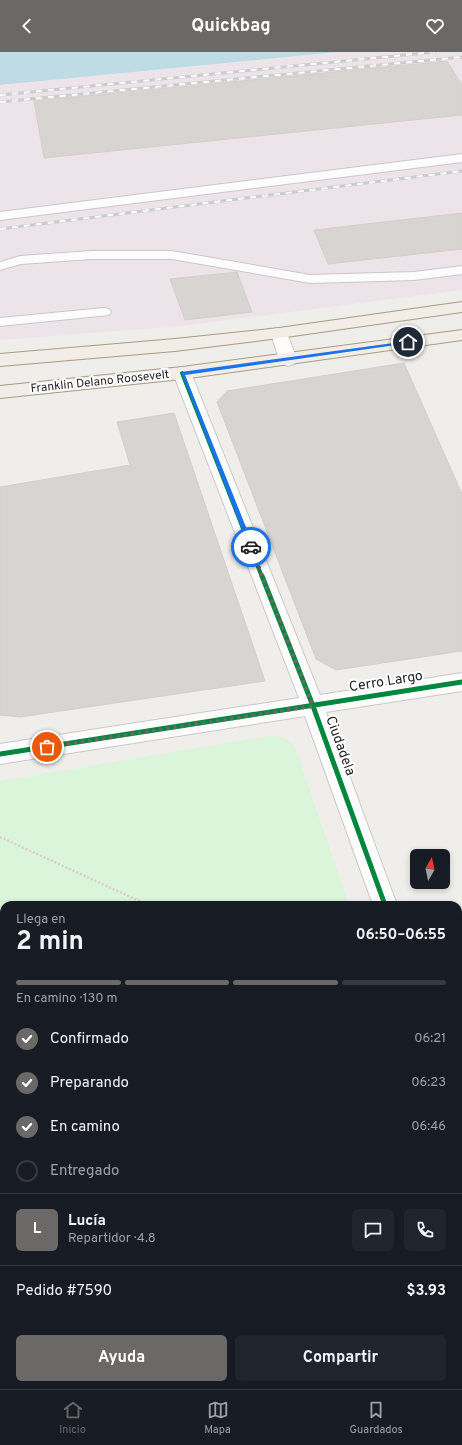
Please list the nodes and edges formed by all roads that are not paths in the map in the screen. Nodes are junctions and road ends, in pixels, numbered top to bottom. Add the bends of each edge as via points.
1 (462, 158) edge
2 (0, 216) edge
3 (0, 266) edge
4 (462, 270) edge
5 (462, 307) edge
6 (104, 312) dead end
7 (0, 322) edge
8 (279, 333) junction
9 (462, 335) edge
10 (0, 360) edge
11 (288, 360) junction
12 (182, 373) junction
13 (0, 392) edge
14 (462, 682) edge
15 (313, 706) junction
16 (0, 754) edge
17 (384, 901) edge

1 - 2 lane
3 - 4 lane via 20,260 91,255 172,256 310,279 414,276
5 - 8 main road
6 - 7 lane
8 - 10 main road via 175,346
8 - 11 street
9 - 11 main road, Franklin Delano Roosevelt
11 - 12 main road, Franklin Delano Roosevelt
12 - 13 main road, Franklin Delano Roosevelt
12 - 15 street, Ciudadela
14 - 15 street, Cerro Largo
15 - 16 street, Cerro Largo
15 - 17 street, Ciudadela

